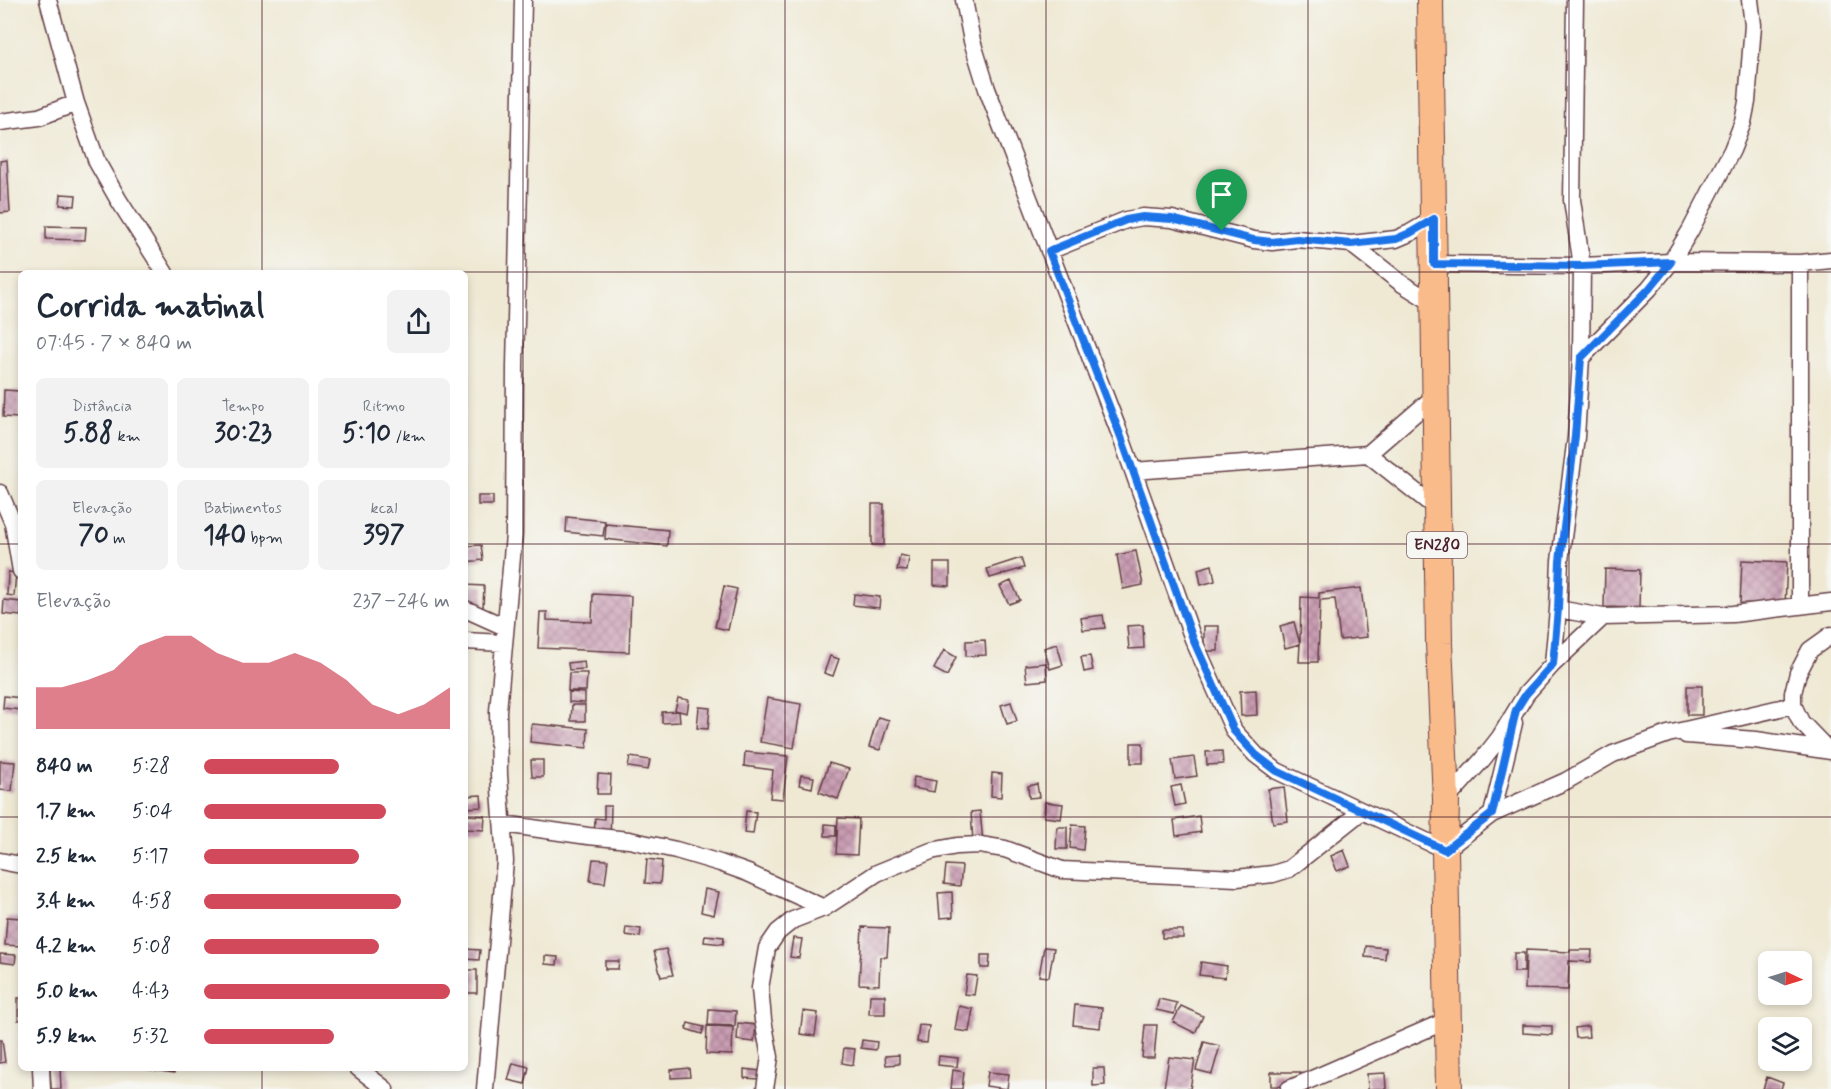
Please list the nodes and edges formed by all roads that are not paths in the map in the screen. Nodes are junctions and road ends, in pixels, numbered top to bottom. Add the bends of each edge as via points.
1 (48, 0) edge
2 (523, 0) edge
3 (964, 0) edge
4 (1430, 0) edge
5 (1575, 0) edge
6 (1750, 0) edge
7 (76, 103) junction
8 (0, 122) edge
9 (1434, 219) junction
10 (1351, 244) junction
11 (1049, 251) junction
12 (1831, 260) edge
13 (1671, 262) junction
14 (1800, 262) junction
15 (1434, 264) junction
16 (1582, 266) junction
17 (163, 270) edge
18 (1433, 303) junction
19 (1581, 358) junction
20 (1435, 396) junction
21 (1368, 454) junction
22 (1133, 471) junction
23 (0, 493) edge
24 (1436, 508) junction
25 (18, 553) edge
26 (1831, 602) edge
27 (1800, 605) junction
28 (1558, 609) junction
29 (468, 611) edge
30 (1603, 617) junction
31 (504, 635) junction
32 (1831, 635) edge
33 (468, 641) edge
34 (1553, 664) junction
35 (1793, 705) junction
36 (1516, 710) junction
37 (1668, 734) junction
38 (1829, 750) edge
39 (1446, 800) junction
40 (1362, 811) junction
41 (1492, 814) junction
42 (504, 824) junction
43 (1445, 850) junction
44 (0, 861) edge
45 (18, 864) edge
46 (824, 908) junction
47 (1448, 1020) junction
48 (41, 1071) edge
49 (362, 1071) edge
50 (42, 1089) edge
51 (385, 1089) edge
52 (485, 1089) edge
53 (765, 1089) edge
54 (1289, 1089) edge
55 (1449, 1089) edge

1 - 7 street
2 - 31 street via 514,535
3 - 11 street via 987,89
4 - 9 main road, EN280
5 - 16 street via 1572,200
6 - 13 street via 1751,60 1743,122 1732,150
7 - 8 street via 39,117
7 - 17 street via 97,162
9 - 10 street via 1396,239
9 - 15 main road, EN280
10 - 11 street via 1254,240 1172,219 1143,217
10 - 18 street
11 - 22 street
12 - 14 street
13 - 14 street
13 - 16 street
13 - 19 street
14 - 27 street
15 - 16 street
15 - 18 main road, EN280
16 - 19 street
18 - 20 main road, EN280
19 - 28 street
20 - 21 street
20 - 24 main road, EN280
21 - 22 street
21 - 24 street
22 - 40 street via 1193,639 1234,731 1277,771
23 - 25 street via 13,523
24 - 39 main road, EN280
26 - 27 street
27 - 30 street via 1733,614
28 - 30 street
28 - 34 street
29 - 31 street
30 - 34 street
31 - 33 street
31 - 42 street via 498,711
32 - 35 street via 1810,650 1798,673
34 - 36 street
35 - 37 street
35 - 38 street via 1801,722
36 - 39 street via 1500,737
36 - 41 street
37 - 38 street
37 - 41 street via 1613,754 1566,781
39 - 43 main road, EN280
40 - 43 street
40 - 46 street via 1289,869 1273,874 1237,878 1062,870 1005,849 957,846 931,851 877,873
41 - 43 street
42 - 46 street via 676,850 748,873
42 - 52 street via 505,861
43 - 47 main road, EN280
44 - 45 street
46 - 53 street via 792,920 766,948 760,988 770,1057
47 - 54 street
47 - 55 main road, EN280
48 - 50 street
49 - 51 street

